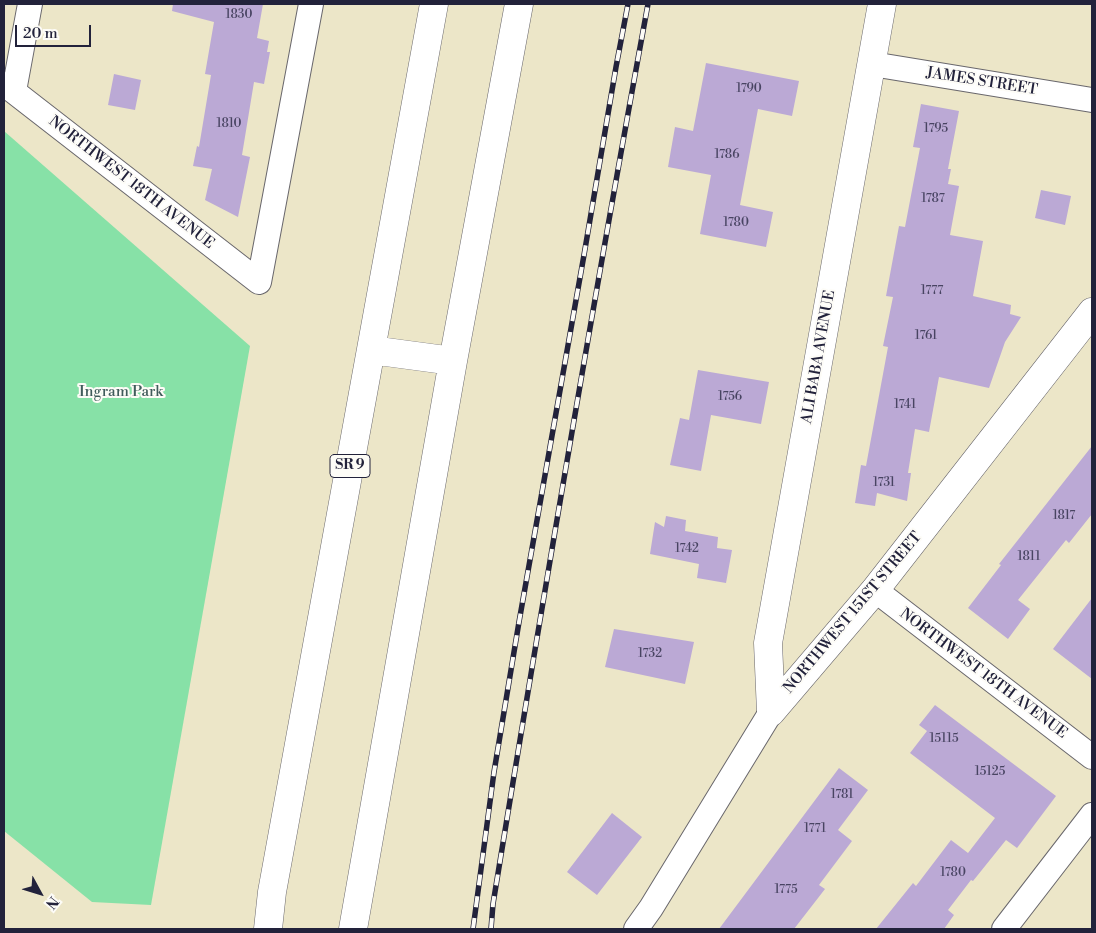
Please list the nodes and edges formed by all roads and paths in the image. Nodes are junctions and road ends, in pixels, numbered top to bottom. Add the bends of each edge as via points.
1 (30, 4) edge
2 (311, 4) edge
3 (434, 4) edge
4 (519, 4) edge
5 (882, 4) edge
6 (872, 64) junction
7 (9, 88) edge
8 (1092, 100) edge
9 (1092, 312) edge
10 (371, 350) junction
11 (453, 361) junction
12 (875, 590) junction
13 (771, 712) junction
14 (1092, 757) edge
15 (1092, 815) edge
16 (268, 929) edge
17 (354, 929) edge
18 (636, 929) edge
19 (1004, 929) edge

1 - 7 street
2 - 7 street, NORTHWEST 18TH AVENUE via 259,282
3 - 10 main road, SR 9
4 - 11 main road
5 - 6 main road, ALI BABA AVENUE
6 - 8 street, JAMES STREET
6 - 13 main road, ALI BABA AVENUE via 768,643
9 - 12 main road, NORTHWEST 151ST STREET
10 - 11 main road
10 - 16 main road, SR 9 via 272,892
11 - 17 main road
12 - 13 main road, NORTHWEST 151ST STREET
12 - 14 street, NORTHWEST 18TH AVENUE
13 - 18 street, NORTHWEST 151ST STREET
15 - 19 street

